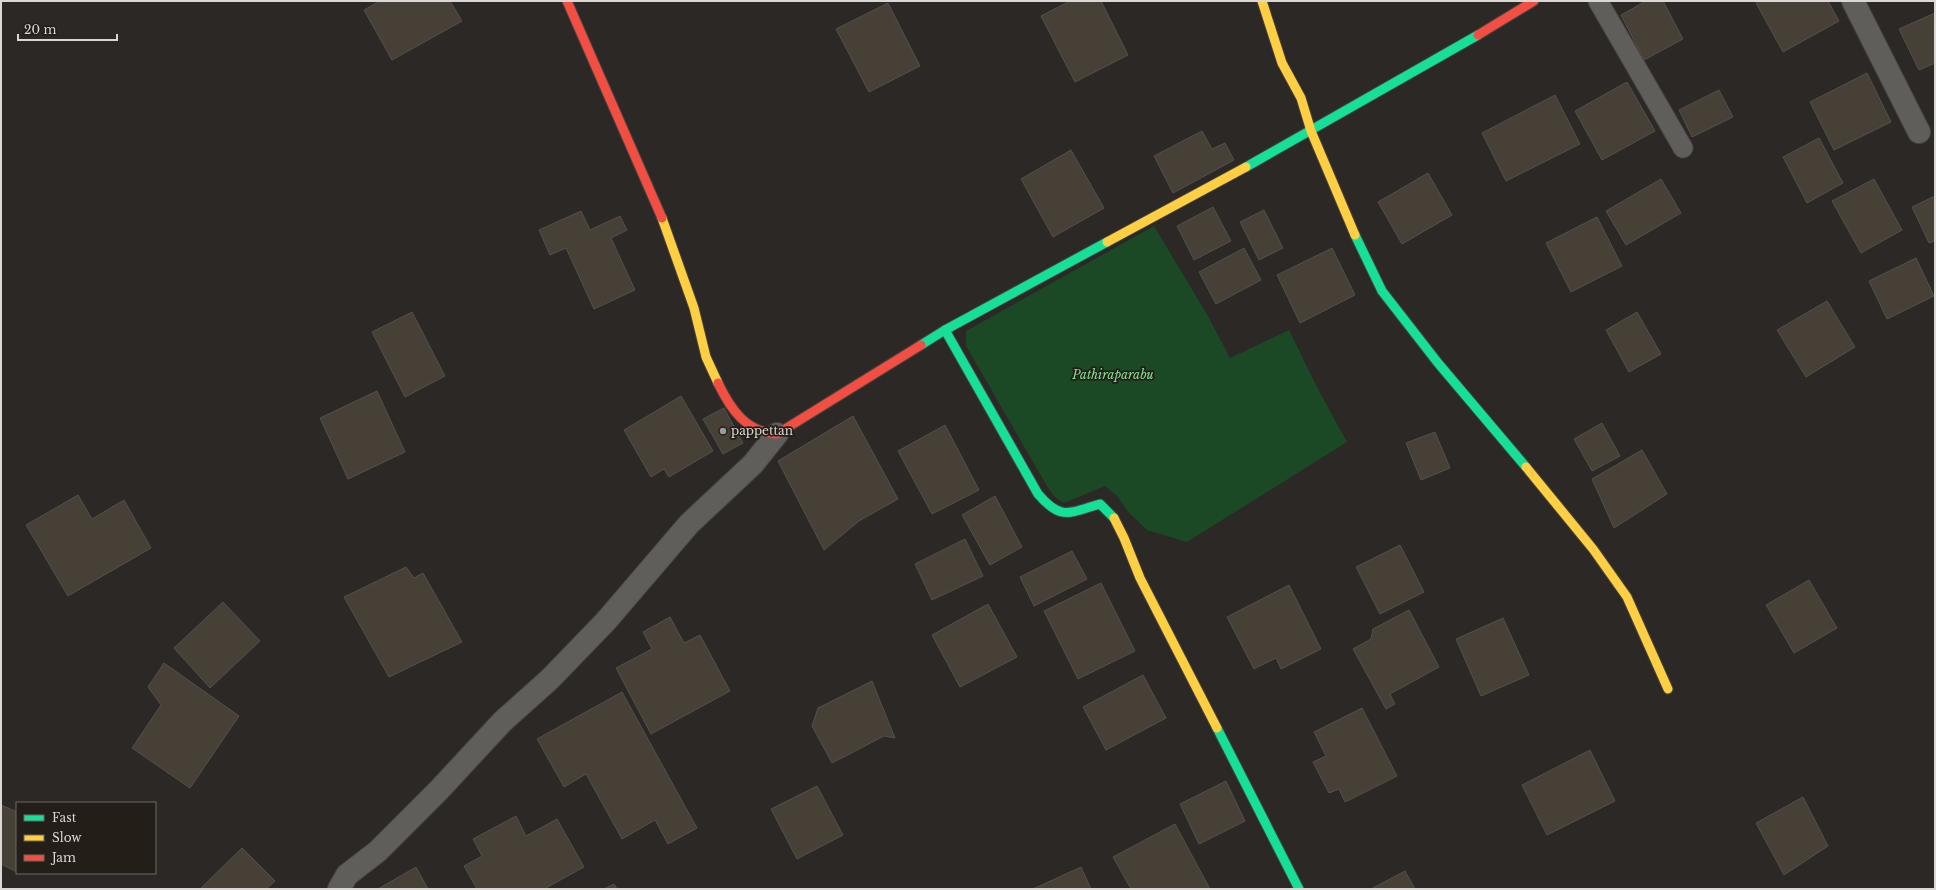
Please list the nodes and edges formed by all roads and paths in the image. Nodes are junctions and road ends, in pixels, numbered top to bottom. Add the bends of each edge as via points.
1 (567, 1) edge
2 (1262, 1) edge
3 (1534, 1) edge
4 (1598, 1) edge
5 (1854, 1) edge
6 (1311, 131) junction
7 (1919, 132) dead end
8 (1683, 148) dead end
9 (945, 330) junction
10 (776, 434) junction
11 (1668, 689) dead end
12 (339, 889) edge
13 (1299, 889) edge

1 - 10 street via 668,232 694,308 706,357 723,393 740,419 764,433
2 - 6 street via 1282,63 1301,98
3 - 6 street via 1458,48
4 - 8 lane
5 - 7 street
6 - 9 street
6 - 11 street via 1348,220 1382,290 1438,363 1544,486 1627,597
9 - 10 street
9 - 13 street via 1045,503 1064,515 1100,504 1110,511 1140,578
10 - 12 street via 753,464 689,524 601,626 550,679 503,721 378,851 347,875

